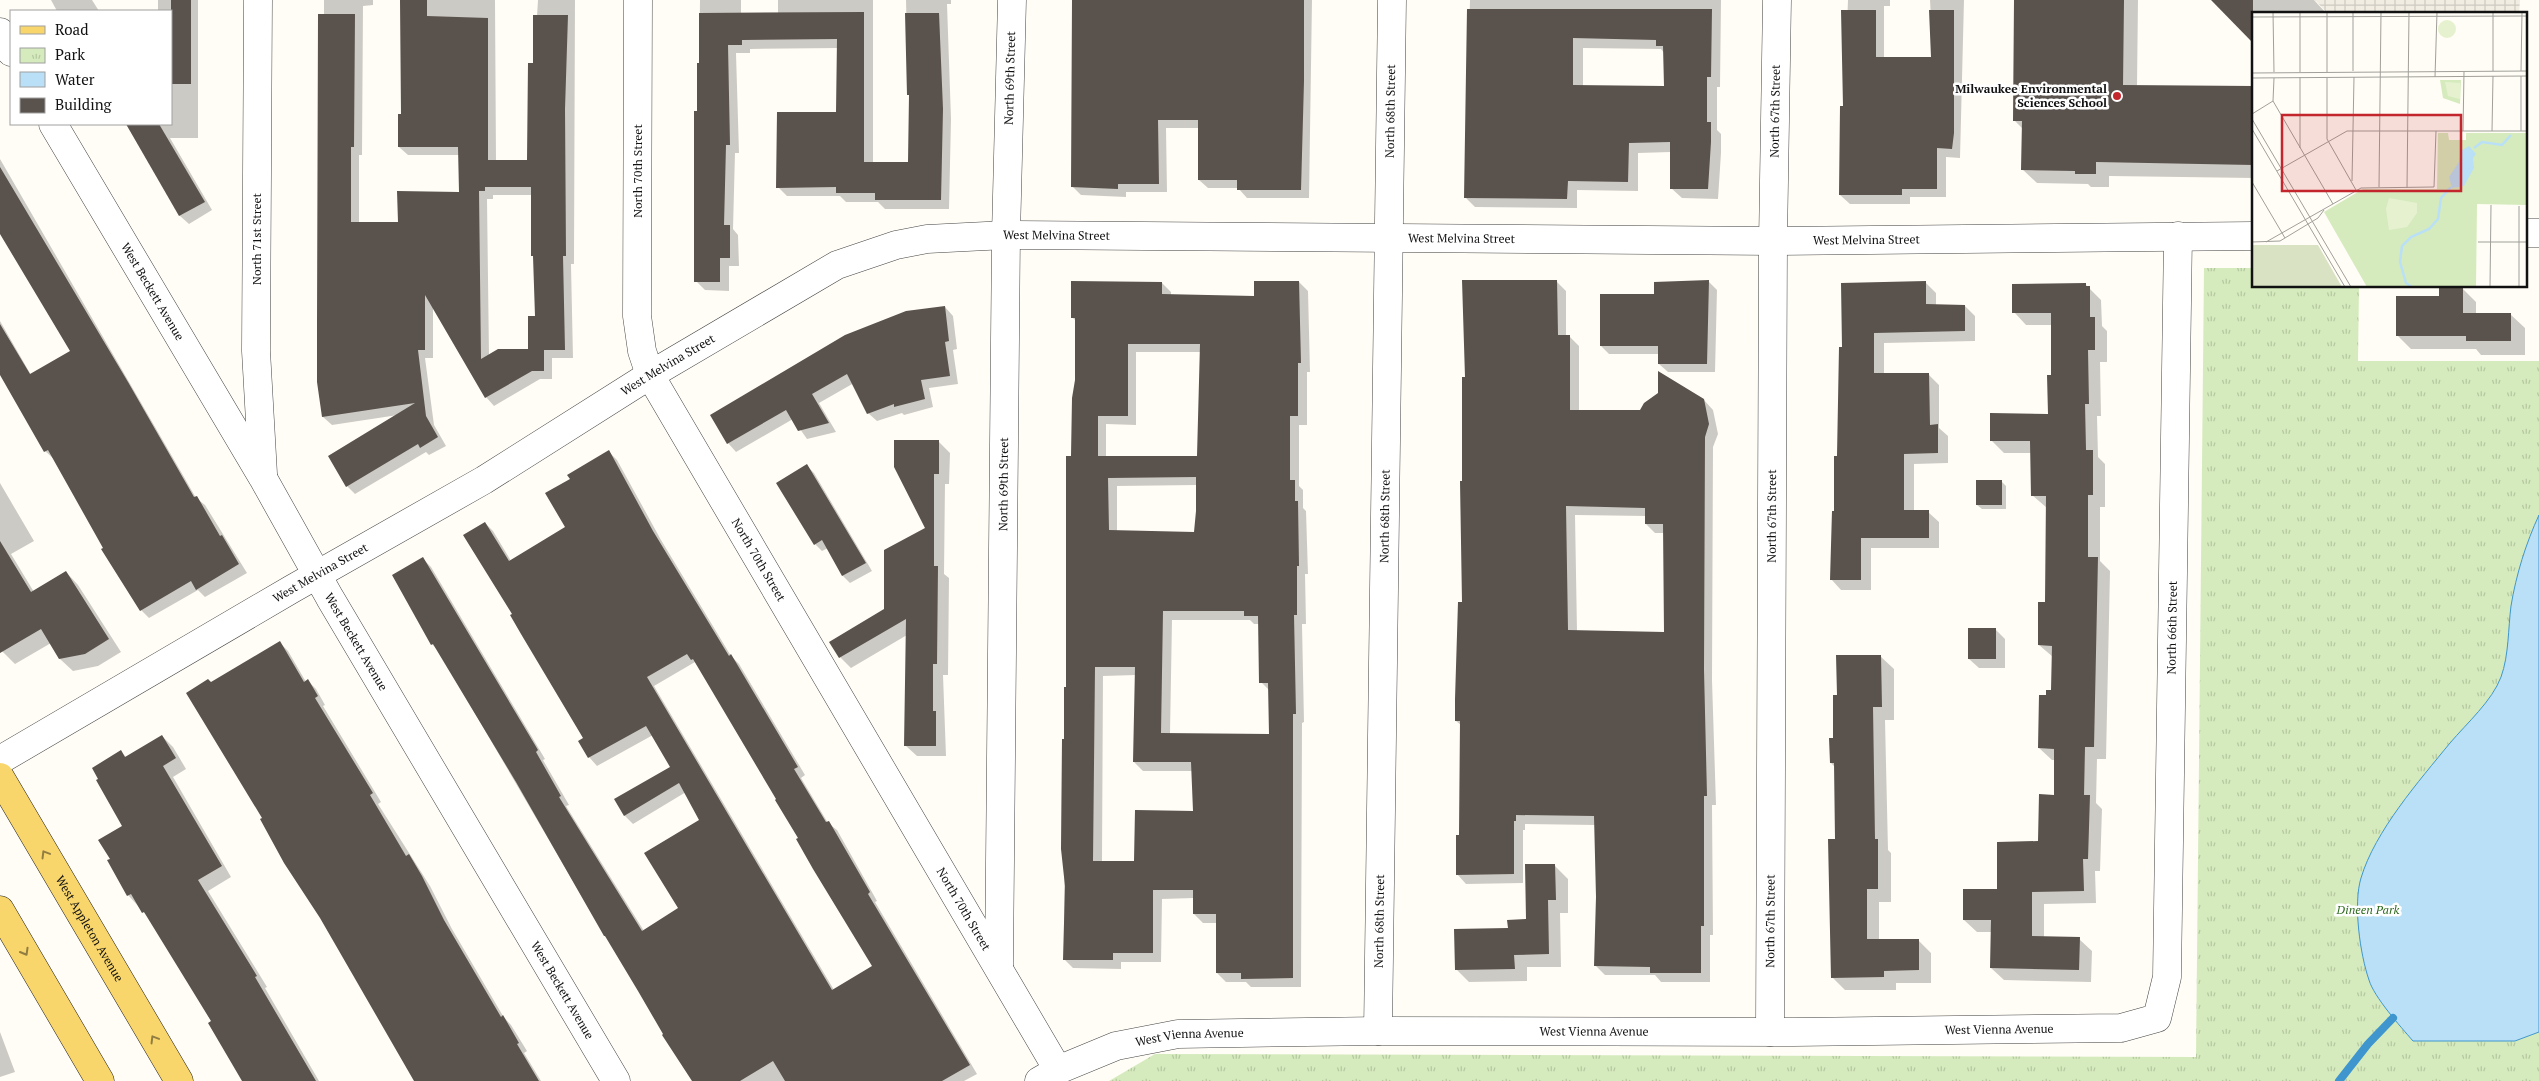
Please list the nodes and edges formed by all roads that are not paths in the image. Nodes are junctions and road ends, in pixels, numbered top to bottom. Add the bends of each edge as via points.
1 (258, 0) edge
2 (638, 0) edge
3 (1012, 0) edge
4 (1392, 0) edge
5 (1777, 0) edge
6 (0, 32) edge
7 (10, 50) edge
8 (55, 125) edge
9 (2526, 233) edge
10 (2539, 233) edge
11 (1006, 235) junction
12 (2178, 236) junction
13 (2252, 236) edge
14 (1389, 238) junction
15 (1773, 241) junction
16 (650, 375) junction
17 (263, 478) junction
18 (316, 575) junction
19 (0, 760) edge
20 (0, 777) edge
21 (0, 910) edge
22 (999, 966) junction
23 (2157, 1018) joint
24 (1378, 1032) junction
25 (1770, 1032) junction
26 (1048, 1075) edge
27 (100, 1081) edge
28 (179, 1081) edge
29 (616, 1081) edge

1 - 17 street, North 71st Street via 256,352
2 - 16 street, North 70th Street via 637,316 642,351
3 - 11 street, North 69th Street
4 - 14 street, North 68th Street
5 - 15 street, North 67th Street
6 - 7 street
8 - 17 street, West Beckett Avenue
9 - 10 street
11 - 14 street, West Melvina Street
11 - 16 street, West Melvina Street via 903,243 837,265
11 - 22 street, North 69th Street
12 - 13 street, West Melvina Street
12 - 15 street, West Melvina Street
12 - 23 street, North 66th Street via 2167,977
14 - 15 street, West Melvina Street
14 - 24 street, North 68th Street
15 - 25 street, North 67th Street
16 - 18 street, West Melvina Street via 484,480
16 - 22 street, North 70th Street
17 - 18 street, West Beckett Avenue
18 - 19 street, West Melvina Street
18 - 29 street, West Beckett Avenue
28 -> 20 main road, West Appleton Avenue
21 -> 27 main road
22 - 26 street, North 70th Street
23 - 25 street, West Vienna Avenue via 2122,1028
24 - 25 street, West Vienna Avenue
24 - 26 street, West Vienna Avenue via 1178,1034 1116,1046

